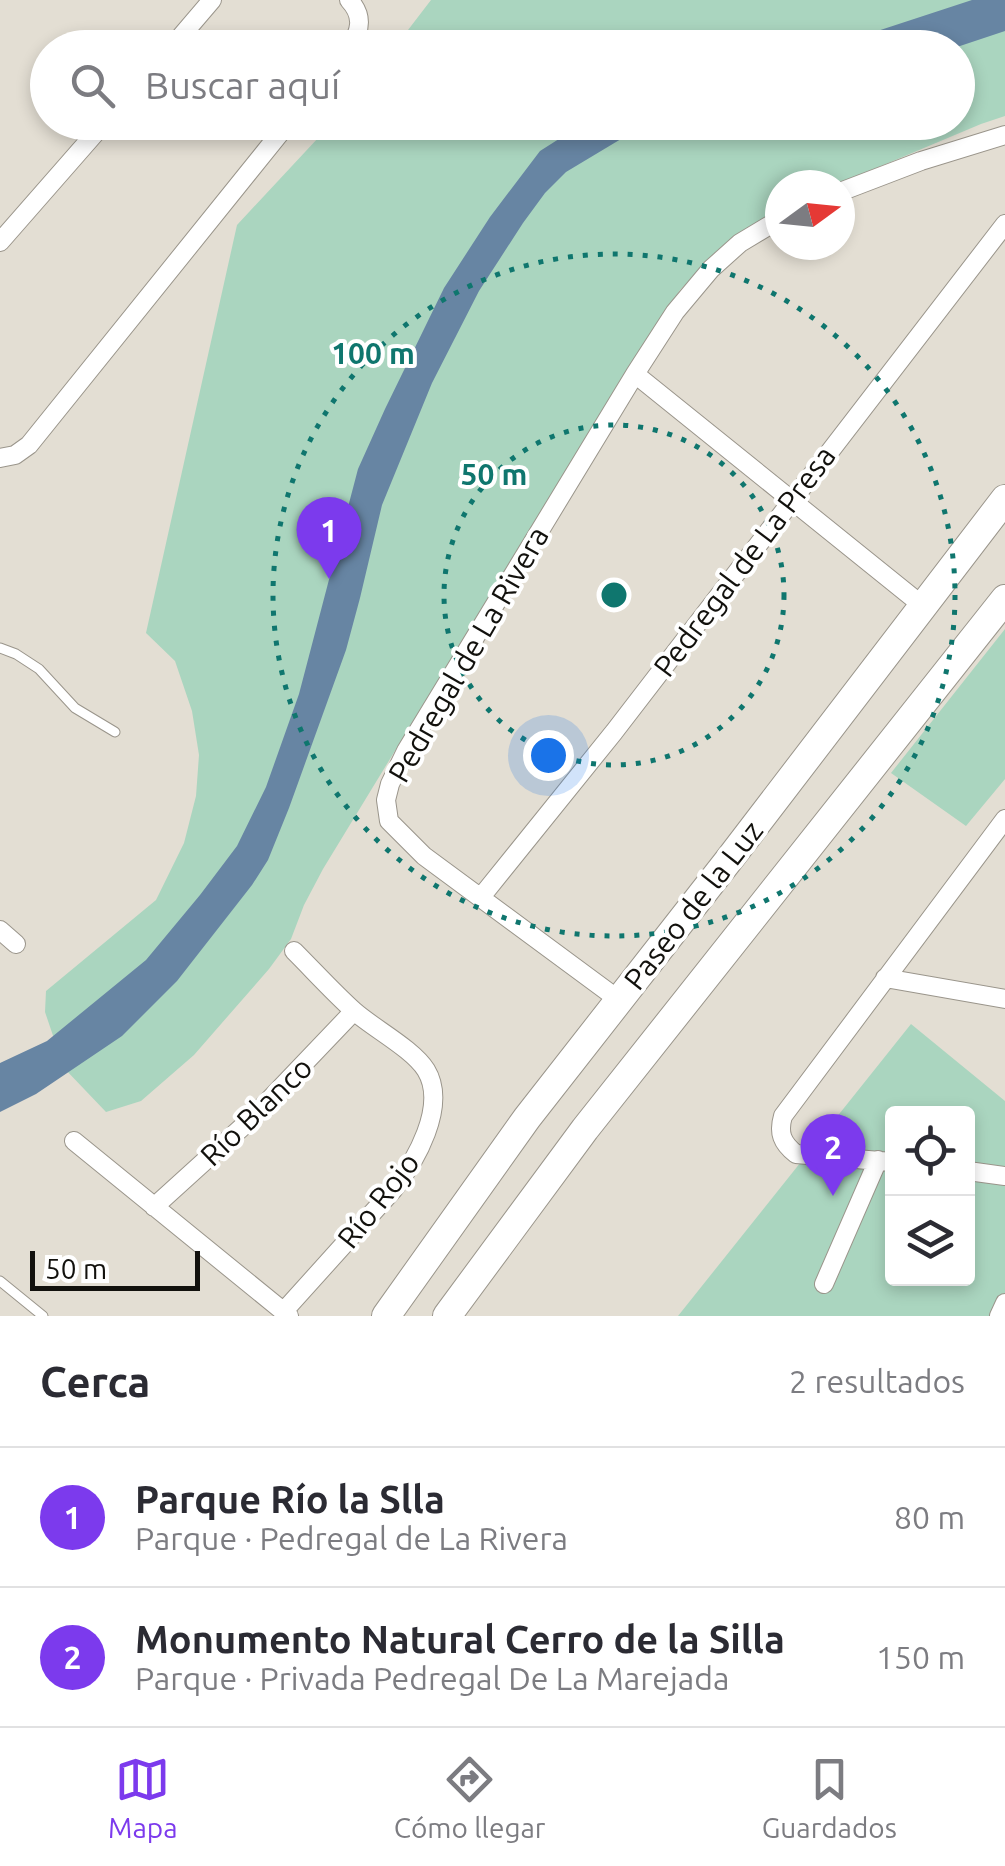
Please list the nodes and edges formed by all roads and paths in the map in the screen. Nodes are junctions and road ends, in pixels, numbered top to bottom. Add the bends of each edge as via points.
1 (212, 0) edge
2 (349, 0) edge
3 (186, 30) edge
4 (359, 30) edge
5 (1005, 135) edge
6 (89, 140) edge
7 (275, 140) edge
8 (855, 186) edge
9 (1005, 224) edge
10 (765, 228) edge
11 (0, 242) edge
12 (635, 374) junction
13 (0, 458) edge
14 (1005, 498) edge
15 (792, 499) junction
16 (1005, 599) edge
17 (922, 606) junction
18 (0, 648) edge
19 (116, 732) dead end
20 (1003, 824) edge
21 (481, 897) junction
22 (0, 930) edge
23 (16, 944) dead end
24 (294, 951) dead end
25 (885, 978) junction
26 (1005, 999) edge
27 (620, 1000) junction
28 (354, 1011) junction
29 (74, 1141) dead end
30 (885, 1161) edge
31 (885, 1163) edge
32 (975, 1172) edge
33 (1005, 1176) edge
34 (154, 1207) junction
35 (0, 1281) edge
36 (824, 1284) dead end
37 (1005, 1303) edge
38 (286, 1314) edge
39 (43, 1316) edge
40 (386, 1316) edge
41 (446, 1316) edge
42 (999, 1316) edge

1 - 3 street
2 - 4 street
5 - 8 street
6 - 11 street
7 - 13 street via 30,445
9 - 15 street, Pedregal de La Presa
10 - 12 street, Pedregal de La Rivera via 711,269
12 - 15 street
12 - 21 street, Pedregal de La Rivera via 390,784 389,821
14 - 17 street, Paseo de la Luz
15 - 17 street
15 - 21 street, Pedregal de La Presa
16 - 41 street, Paseo de la Luz via 585,1129
17 - 27 street, Paseo de la Luz
18 - 19 lane via 39,669 75,708
20 - 25 street
21 - 27 street, Pedregal de La Rivera
22 - 23 street
24 - 28 street, Río Rojo
25 - 26 street
25 - 30 street via 780,1126 781,1138 796,1154
27 - 40 street, Paseo de la Luz
28 - 34 street, Río Blanco via 250,1120
28 - 38 street, Río Rojo via 418,1060 433,1102 410,1169
29 - 34 street
31 - 36 street
32 - 33 street
34 - 38 street
35 - 39 lane
37 - 42 street

